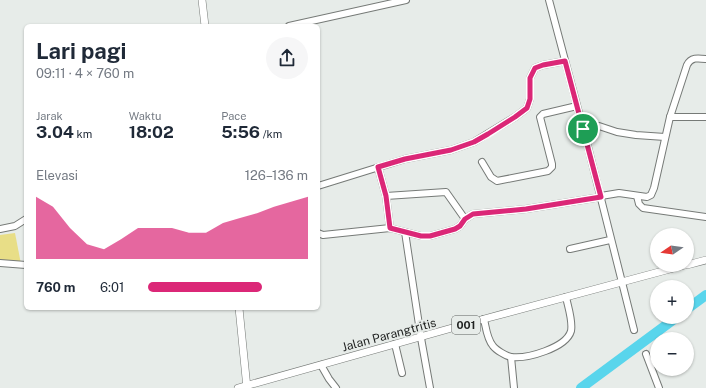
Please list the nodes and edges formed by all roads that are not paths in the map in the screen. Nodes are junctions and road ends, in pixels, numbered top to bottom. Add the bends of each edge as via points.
1 (202, 0) edge
2 (406, 0) edge
3 (549, 0) edge
4 (206, 24) edge
5 (298, 24) edge
6 (706, 59) edge
7 (565, 61) junction
8 (577, 106) junction
9 (670, 117) junction
10 (706, 117) edge
11 (583, 129) junction
12 (665, 137) junction
13 (482, 162) dead end
14 (378, 167) junction
15 (320, 185) edge
16 (386, 196) junction
17 (601, 196) junction
18 (637, 196) junction
19 (706, 216) edge
20 (465, 219) junction
21 (24, 220) edge
22 (390, 228) junction
23 (0, 229) edge
24 (405, 232) junction
25 (320, 234) edge
26 (610, 240) junction
27 (570, 249) dead end
28 (706, 260) edge
29 (0, 263) edge
30 (694, 263) edge
31 (24, 265) edge
32 (660, 272) edge
33 (622, 282) junction
34 (566, 297) junction
35 (239, 310) edge
36 (484, 319) junction
37 (634, 330) dead end
38 (421, 338) junction
39 (396, 344) junction
40 (646, 354) dead end
41 (511, 357) junction
42 (321, 365) junction
43 (402, 373) dead end
44 (247, 387) edge
45 (238, 388) edge
46 (336, 388) edge
47 (430, 388) edge
48 (514, 388) edge
49 (659, 388) edge

1 - 4 main road
2 - 5 street
3 - 7 street
6 - 9 street via 694,58 689,61
7 - 8 street
7 - 14 street via 535,68 530,78 530,99 527,108 474,142
8 - 11 street
8 - 13 street via 543,114 540,117 552,164 548,171 498,181 491,177
9 - 10 street
9 - 12 street
11 - 12 street via 599,126 617,132
11 - 17 street
12 - 18 street via 653,192 649,196
14 - 15 street
14 - 16 street
16 - 20 street via 446,192
16 - 22 street
17 - 18 street via 619,193
17 - 20 street via 526,209 477,213
17 - 26 street
18 - 19 street via 642,208
20 - 24 street via 455,229 430,236
21 - 23 street via 15,226
22 - 24 street
22 - 25 street
24 - 38 street
26 - 27 street
26 - 33 street
28 - 30 main road, Jalan Parangtritis / 001
29 - 31 street
32 - 33 main road, Jalan Parangtritis / 001
33 - 34 main road, Jalan Parangtritis / 001
33 - 37 street
34 - 36 main road, Jalan Parangtritis / 001
34 - 41 street via 571,324 566,340 555,347 530,355
35 - 44 main road
36 - 38 main road, Jalan Parangtritis / 001
36 - 41 street via 488,338 493,346
38 - 39 main road, Jalan Parangtritis / 001
38 - 47 street
39 - 42 main road, Jalan Parangtritis / 001
39 - 43 street
40 - 49 street
41 - 48 street
42 - 44 main road, Jalan Parangtritis / 001
42 - 46 street
44 - 45 main road, Jalan Parangtritis / 001

